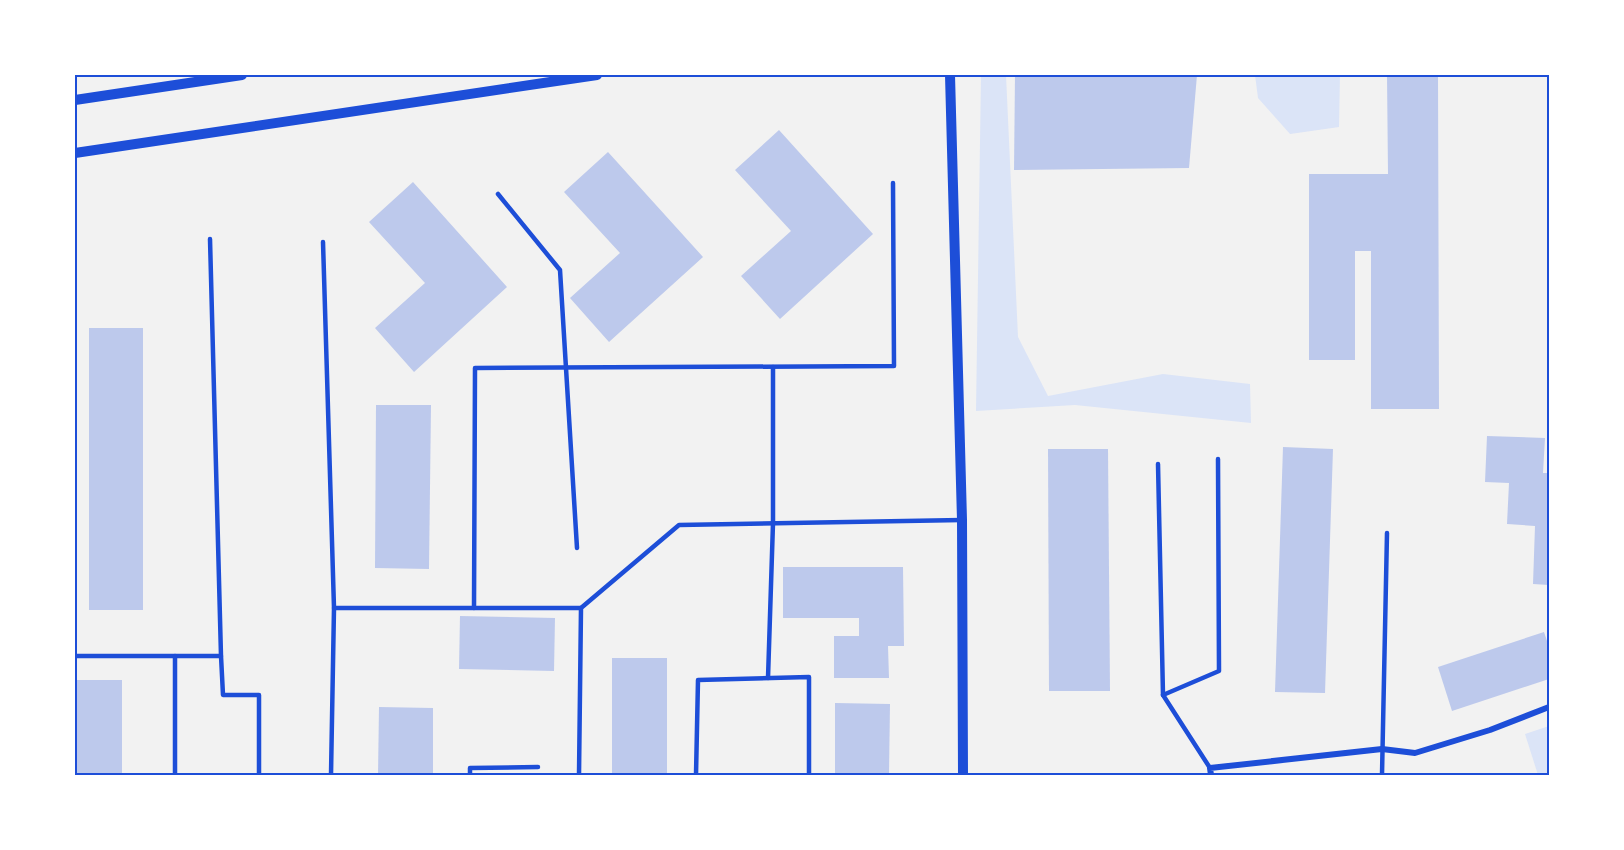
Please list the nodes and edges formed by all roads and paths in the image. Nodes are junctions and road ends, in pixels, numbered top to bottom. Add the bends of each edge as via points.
1 (242, 75) edge
2 (597, 75) edge
3 (950, 75) edge
4 (75, 100) edge
5 (75, 153) edge
6 (893, 183) dead end
7 (498, 194) dead end
8 (210, 239) dead end
9 (322, 242) dead end
10 (773, 367) junction
11 (567, 368) junction
12 (1218, 459) dead end
13 (1158, 464) dead end
14 (962, 520) junction
15 (772, 523) junction
16 (1387, 533) dead end
17 (577, 548) dead end
18 (334, 608) junction
19 (474, 608) junction
20 (581, 608) junction
21 (75, 656) edge
22 (175, 656) junction
23 (221, 656) junction
24 (768, 678) junction
25 (1163, 695) junction
26 (1549, 707) edge
27 (1382, 749) junction
28 (538, 767) dead end
29 (1211, 771) edge
30 (175, 775) edge
31 (259, 775) edge
32 (331, 775) edge
33 (470, 775) edge
34 (579, 775) edge
35 (696, 775) edge
36 (809, 775) edge
37 (963, 775) edge
38 (1382, 775) edge

1 - 4 street
2 - 5 street
3 - 14 street
6 - 10 lane via 894,366
7 - 11 lane via 560,270
8 - 23 lane
9 - 18 lane
10 - 11 lane
10 - 15 lane
11 - 17 lane
11 - 19 lane via 475,368
12 - 25 lane via 1219,671
13 - 25 lane
14 - 15 lane
14 - 37 street
15 - 20 lane via 679,525
15 - 24 lane
16 - 27 lane
18 - 19 lane
18 - 32 lane
19 - 20 lane
20 - 34 lane
21 - 22 lane
22 - 23 lane
22 - 30 lane
23 - 31 lane via 223,695 259,695
24 - 35 lane via 698,680
24 - 36 lane via 810,677
25 - 29 lane
26 - 27 street via 1414,753
27 - 29 street
27 - 38 lane
28 - 33 lane via 470,768

